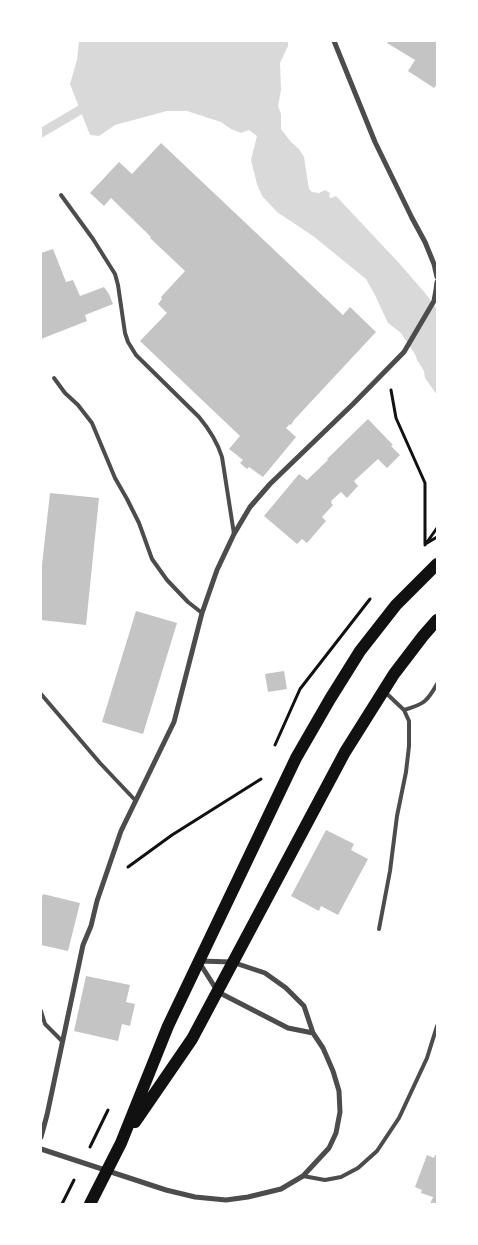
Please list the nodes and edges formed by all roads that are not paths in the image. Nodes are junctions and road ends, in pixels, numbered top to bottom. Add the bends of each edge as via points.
1 (334, 41) edge
2 (61, 195) dead end
3 (437, 277) edge
4 (437, 282) edge
5 (54, 378) dead end
6 (234, 534) junction
7 (437, 564) edge
8 (202, 613) junction
9 (437, 620) edge
10 (437, 684) edge
11 (384, 691) junction
12 (41, 694) edge
13 (404, 710) junction
14 (135, 800) junction
15 (379, 929) dead end
16 (198, 961) junction
17 (232, 962) junction
18 (218, 992) junction
19 (41, 1011) edge
20 (437, 1026) edge
21 (313, 1033) junction
22 (62, 1041) junction
23 (41, 1137) edge
24 (121, 1143) junction
25 (41, 1149) edge
26 (303, 1176) junction
27 (226, 1202) edge
28 (90, 1204) edge

1 - 3 street via 375,142 425,242
2 - 6 lane via 114,274 131,348 199,417 216,442 222,456
4 - 6 street via 434,301 404,352 270,484 250,507
5 - 8 lane via 92,422 152,559 167,580
6 - 8 street
7 - 16 main road via 396,605 360,651 330,699 296,758
8 - 14 street via 174,722
9 - 11 main road
10 - 13 lane via 421,705
11 - 13 lane
11 - 17 main road via 345,752
12 - 14 lane
13 - 15 lane via 409,721 409,746
14 - 22 street via 120,831 83,945
16 - 17 street
16 - 18 street
16 - 24 main road
17 - 18 main road
17 - 21 street via 265,973 286,988 304,1006
18 - 21 street via 288,1028
18 - 24 main road via 192,1039
19 - 22 lane via 45,1024
20 - 26 lane via 427,1058 400,1118 376,1151 358,1168 341,1177 325,1180
21 - 26 street via 333,1071 339,1091 340,1112 329,1148
22 - 23 street
24 - 28 main road
25 - 27 street via 166,1190
26 - 27 street via 282,1189

